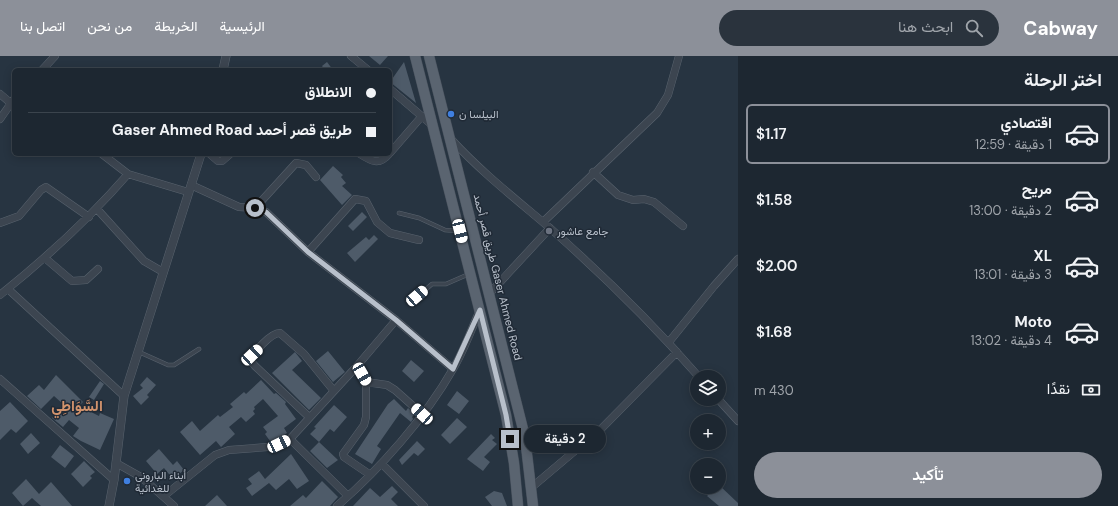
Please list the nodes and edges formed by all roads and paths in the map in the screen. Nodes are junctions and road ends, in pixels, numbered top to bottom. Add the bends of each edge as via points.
1 (55, 56) edge
2 (226, 56) edge
3 (351, 56) edge
4 (415, 56) edge
5 (429, 56) edge
6 (679, 56) edge
7 (44, 68) edge
8 (224, 68) edge
9 (366, 68) edge
10 (392, 91) edge
11 (0, 94) edge
12 (12, 101) edge
13 (12, 103) edge
14 (422, 116) junction
15 (0, 119) edge
16 (433, 125) junction
17 (451, 139) junction
18 (392, 151) edge
19 (105, 156) edge
20 (200, 156) edge
21 (213, 156) edge
22 (228, 156) edge
23 (363, 156) edge
24 (386, 156) edge
25 (593, 172) junction
26 (128, 174) junction
27 (316, 177) dead end
28 (189, 188) junction
29 (255, 208) junction
30 (97, 209) junction
31 (399, 213) dead end
32 (89, 217) junction
33 (543, 222) junction
34 (0, 223) edge
35 (683, 226) dead end
36 (550, 228) junction
37 (460, 231) junction
38 (419, 240) dead end
39 (308, 252) junction
40 (45, 258) junction
41 (738, 259) edge
42 (98, 269) dead end
43 (163, 272) junction
44 (470, 274) junction
45 (8, 289) junction
46 (489, 294) junction
47 (0, 295) edge
48 (417, 296) dead end
49 (480, 310) junction
50 (396, 320) junction
51 (669, 342) junction
52 (198, 349) dead end
53 (138, 352) junction
54 (677, 352) junction
55 (357, 366) junction
56 (453, 369) junction
57 (693, 370) edge
58 (0, 379) edge
59 (366, 382) junction
60 (334, 391) junction
61 (124, 396) junction
62 (724, 406) edge
63 (422, 414) junction
64 (309, 417) junction
65 (738, 421) edge
66 (290, 439) junction
67 (116, 463) junction
68 (382, 464) junction
69 (369, 474) junction
70 (114, 480) junction
71 (532, 487) junction
72 (164, 496) junction
73 (348, 496) junction
74 (109, 506) edge
75 (174, 506) edge
76 (337, 506) edge
77 (424, 506) edge
78 (518, 506) edge
79 (533, 506) edge

1 - 7 street
2 - 8 street
3 - 9 street
4 - 16 main road
5 - 17 main road, طريق قصر أحمد Gaser Ahmed Road
6 - 25 street via 668,95 657,113
10 - 14 street
11 - 12 street
13 - 15 street
14 - 16 street
14 - 18 street
16 - 37 main road
17 - 33 street via 467,157
17 - 46 main road, طريق قصر أحمد Gaser Ahmed Road
19 - 26 street
20 - 28 street
21 - 22 street via 222,161
23 - 24 street via 371,162 379,162
25 - 33 street
25 - 35 street via 618,195 654,202
26 - 28 street
26 - 30 street
27 - 29 street via 306,165 296,163
28 - 29 street via 238,207
28 - 43 street
29 - 39 street via 266,212
30 - 32 street
30 - 43 street via 144,261
31 - 37 lane via 419,218 445,230
32 - 34 street via 46,187 18,216
32 - 40 street
33 - 36 street
36 - 46 street
36 - 51 street
37 - 44 main road
38 - 39 street via 390,233 378,222 366,201 355,199
39 - 50 street
40 - 42 street via 72,281 86,280
40 - 45 street
41 - 51 street
43 - 53 street
44 - 48 lane via 446,284 432,284
44 - 49 main road
45 - 47 street
45 - 61 street
46 - 71 main road, طريق قصر أحمد Gaser Ahmed Road via 525,437
49 - 56 street
49 - 78 main road via 506,415
50 - 55 street
50 - 56 street
51 - 54 street
52 - 53 lane via 174,365 168,365
53 - 61 street
54 - 57 street
54 - 71 street via 602,428
55 - 59 street
55 - 60 street
56 - 63 street
58 - 70 street
59 - 63 street via 391,388
59 - 69 street via 364,425 343,454
60 - 64 street
60 - 64 street via 304,354 280,333 273,335 252,355 251,361 255,366
61 - 67 street
62 - 65 street
63 - 68 street
64 - 66 street
66 - 72 street via 268,447 229,450 215,455
66 - 73 street
67 - 70 street
67 - 72 street via 141,477
68 - 69 street
68 - 77 street
69 - 73 street
70 - 74 street
71 - 79 main road, طريق قصر أحمد Gaser Ahmed Road
72 - 75 street
73 - 76 street

